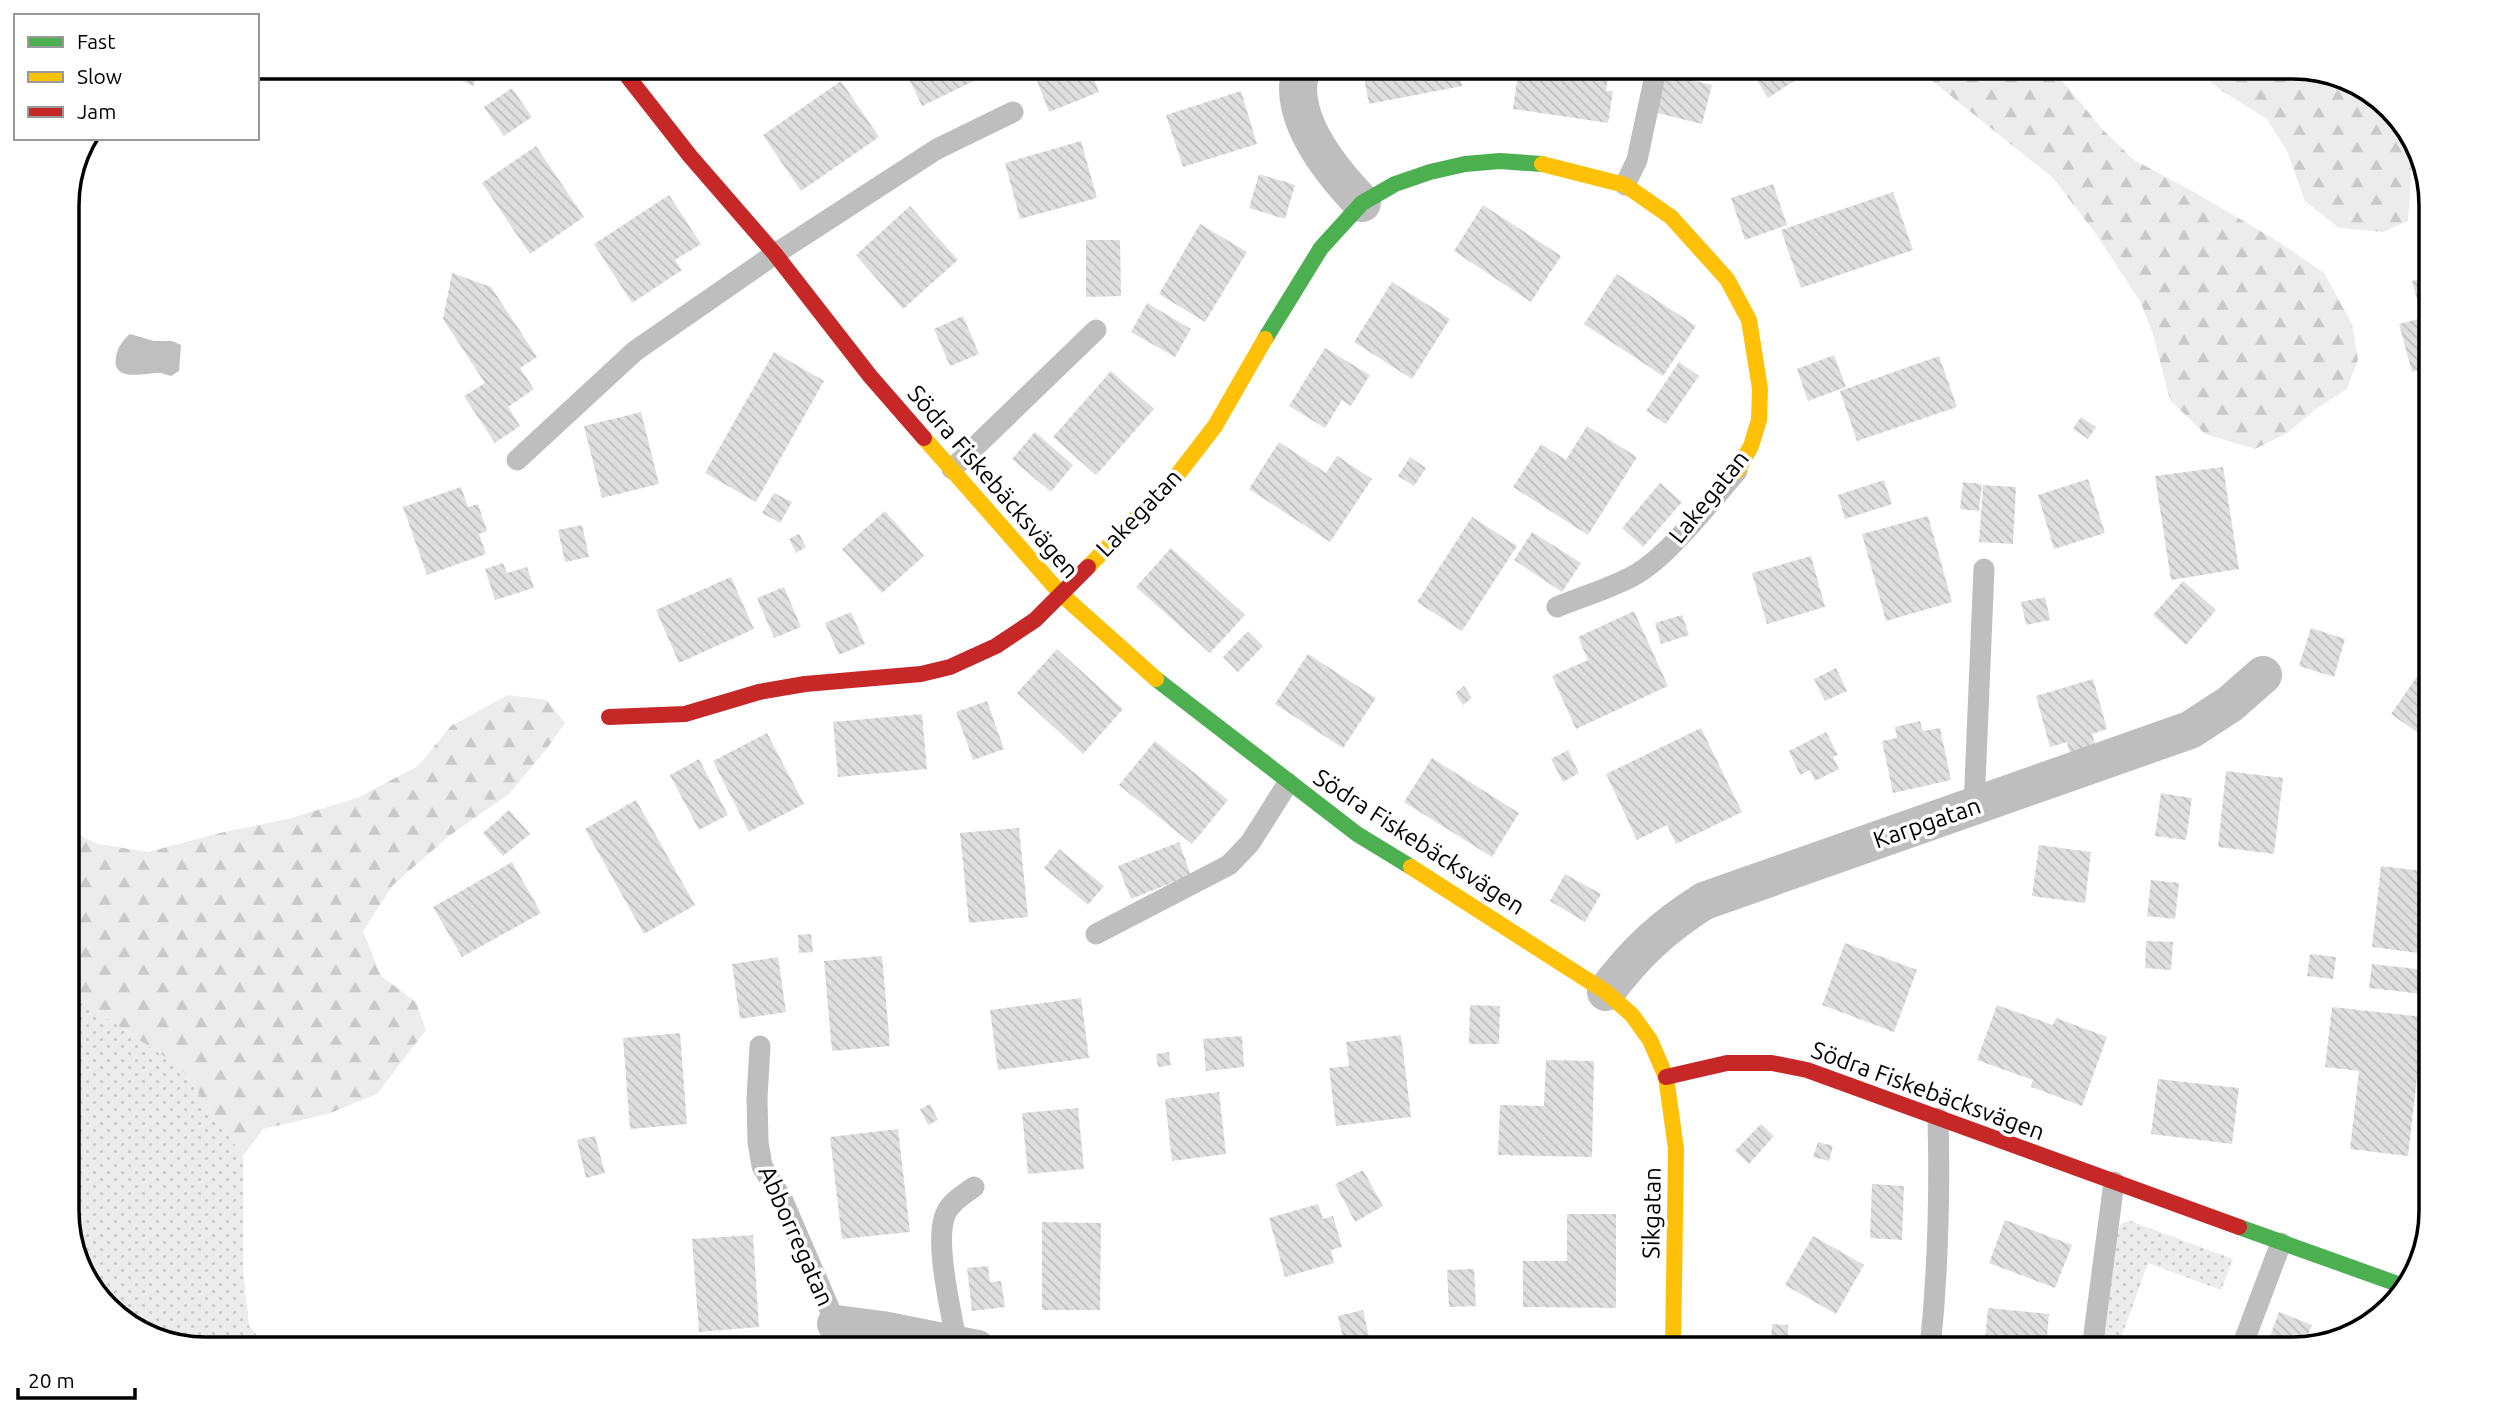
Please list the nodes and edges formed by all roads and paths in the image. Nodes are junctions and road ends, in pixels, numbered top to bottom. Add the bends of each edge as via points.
1 (630, 79) edge
2 (1300, 79) edge
3 (1654, 79) edge
4 (1013, 112) dead end
5 (1625, 185) junction
6 (1362, 203) junction
7 (775, 254) junction
8 (1096, 330) dead end
9 (517, 460) dead end
10 (952, 469) junction
11 (1737, 471) joint
12 (1984, 569) dead end
13 (1061, 594) junction
14 (1557, 607) dead end
15 (2263, 675) dead end
16 (609, 717) dead end
17 (1288, 783) junction
18 (1974, 807) junction
19 (1096, 934) dead end
20 (1606, 992) junction
21 (760, 1046) dead end
22 (1666, 1077) junction
23 (1938, 1118) junction
24 (2114, 1182) junction
25 (974, 1186) dead end
26 (2281, 1243) junction
27 (2396, 1283) edge
28 (836, 1324) joint
29 (918, 1337) edge
30 (964, 1337) edge
31 (1673, 1337) edge
32 (1931, 1337) edge
33 (2094, 1337) edge
34 (2246, 1337) edge

1 - 7 street, Södra Fiskebäcksvägen
2 - 6 street via 1298,89 1315,144
3 - 5 lane via 1637,160
4 - 7 lane via 937,149
5 - 6 street, Lakegatan via 1536,162 1500,161 1430,172 1395,184
5 - 11 street, Lakegatan via 1671,217 1699,246 1727,279 1749,320 1760,389 1759,420
6 - 13 street, Lakegatan via 1321,248 1215,426 1183,467
7 - 9 lane via 635,351
7 - 10 street, Södra Fiskebäcksvägen via 870,376
8 - 10 lane
10 - 13 street, Södra Fiskebäcksvägen
11 - 14 lane, Lakegatan via 1670,545 1634,576
12 - 18 lane
13 - 16 street, Lakegatan via 1035,620 996,646 950,667 759,692 684,714
13 - 17 street, Södra Fiskebäcksvägen via 1161,683
15 - 18 street, Karpgatan via 2190,730
17 - 19 lane via 1250,843 1230,865
17 - 20 street, Södra Fiskebäcksvägen via 1357,834
18 - 20 street, Karpgatan via 1704,901 1644,946
20 - 22 street, Södra Fiskebäcksvägen via 1632,1015 1650,1040
21 - 28 lane, Abborregatan via 757,1098 762,1166 783,1201
22 - 23 street, Södra Fiskebäcksvägen via 1727,1063 1772,1063 1807,1070
22 - 31 street, Sikgatan via 1676,1149
23 - 24 street, Södra Fiskebäcksvägen
23 - 32 lane via 1938,1273
24 - 26 street, Södra Fiskebäcksvägen
24 - 33 lane
25 - 30 lane via 946,1212 941,1246
26 - 27 street, Södra Fiskebäcksvägen
26 - 34 lane
28 - 29 street, Abborregatan

